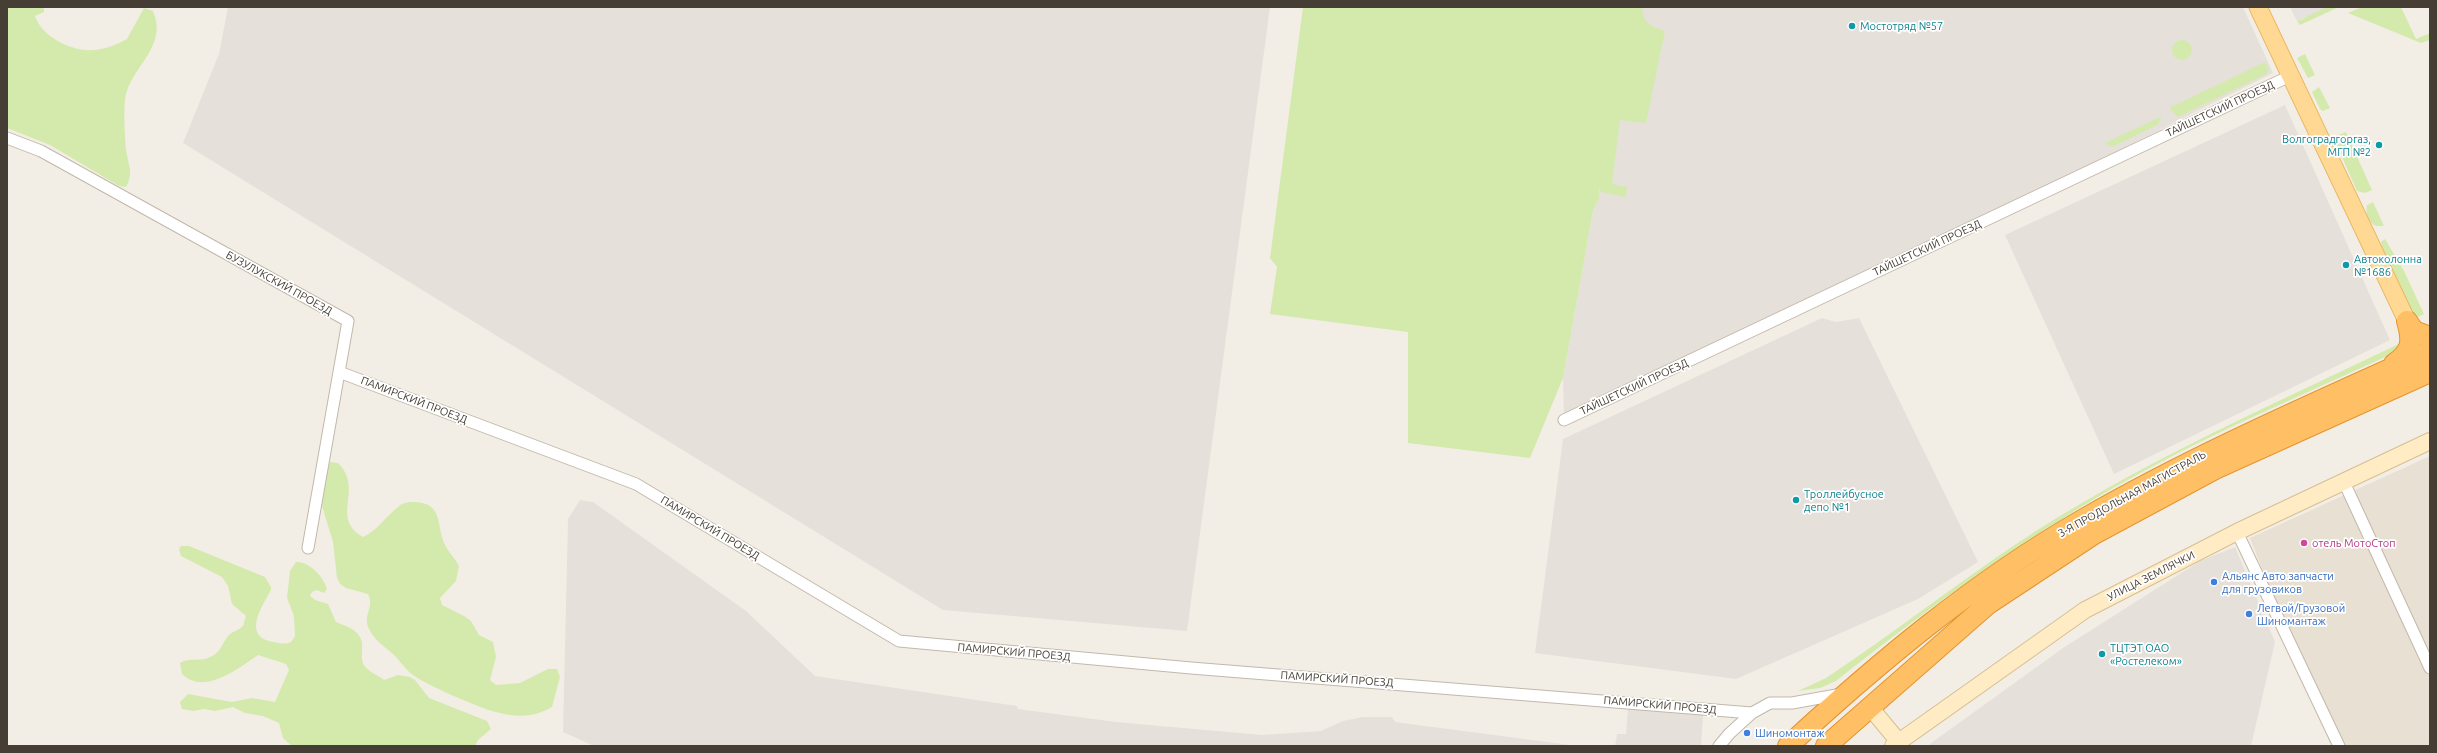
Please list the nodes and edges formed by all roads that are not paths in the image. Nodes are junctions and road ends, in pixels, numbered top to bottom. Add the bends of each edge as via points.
1 (2258, 7) edge
2 (2290, 76) junction
3 (7, 138) edge
4 (2407, 321) junction
5 (2430, 336) edge
6 (2430, 351) edge
7 (339, 372) junction
8 (2430, 372) edge
9 (2372, 377) junction
10 (1564, 420) dead end
11 (2430, 441) edge
12 (2343, 480) junction
13 (2237, 532) junction
14 (308, 548) dead end
15 (2430, 668) edge
16 (1845, 693) junction
17 (1869, 706) junction
18 (1752, 713) junction
19 (1896, 744) edge
20 (1719, 746) edge
21 (1788, 746) edge
22 (1826, 746) edge
23 (2339, 746) edge

1 - 2 main road
2 - 4 main road
2 - 10 street, ТАЙШЕТСКИЙ ПРОЕЗД
3 - 7 street, БУЗУЛУКСКИЙ ПРОЕЗД via 41,151 348,321
4 - 5 highway via 2414,331
4 - 9 highway via 2410,347 2396,362
6 - 9 highway, 3-Я ПРОДОЛЬНАЯ МАГИСТРАЛЬ
7 - 14 street, БУЗУЛУКСКИЙ ПРОЕЗД
7 - 18 street, ПАМИРСКИЙ ПРОЕЗД via 636,484 899,641 1191,668
8 - 17 highway, 3-Я ПРОДОЛЬНАЯ МАГИСТРАЛЬ via 2215,470 2094,534 1988,604
9 - 16 highway, 3-Я ПРОДОЛЬНАЯ МАГИСТРАЛЬ via 2206,452 2083,520 1977,588
11 - 12 street, УЛИЦА ЗЕМЛЯЧКИ
12 - 13 street, УЛИЦА ЗЕМЛЯЧКИ
12 - 15 street
13 - 19 street, УЛИЦА ЗЕМЛЯЧКИ via 2084,610
13 - 23 street
16 - 18 street via 1792,703 1770,703
16 - 21 highway, 3-Я ПРОДОЛЬНАЯ МАГИСТРАЛЬ
17 - 19 street
17 - 22 highway, 3-Я ПРОДОЛЬНАЯ МАГИСТРАЛЬ
18 - 20 street

